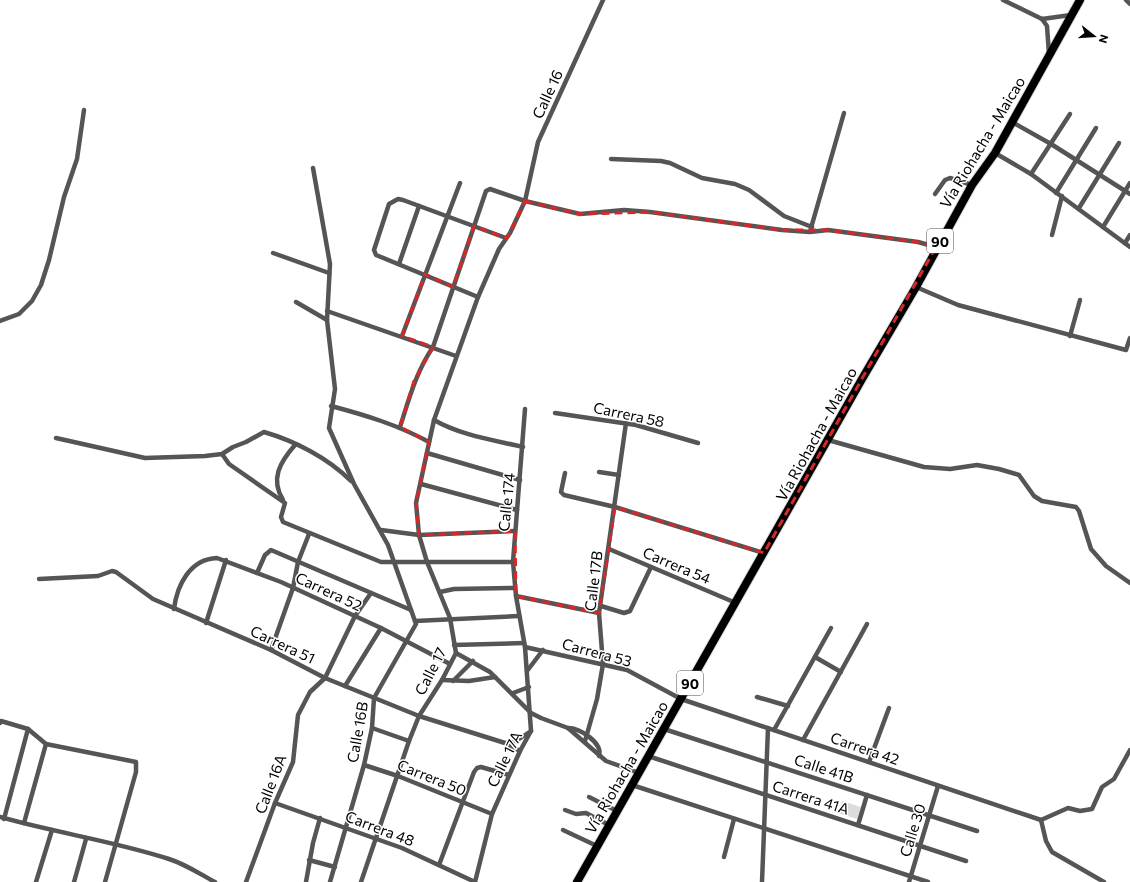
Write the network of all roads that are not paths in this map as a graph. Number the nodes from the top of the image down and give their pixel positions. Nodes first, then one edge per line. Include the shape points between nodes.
1 (603, 0) edge
2 (1003, 0) edge
3 (1080, 0) edge
4 (1126, 0) edge
5 (1130, 4) edge
6 (1071, 15) junction
7 (1042, 19) junction
8 (1050, 55) junction
9 (84, 110) dead end
10 (844, 113) dead end
11 (1070, 114) dead end
12 (1012, 122) junction
13 (1096, 128) dead end
14 (1119, 143) dead end
15 (1052, 144) junction
16 (995, 153) junction
17 (611, 159) dead end
18 (1077, 160) junction
19 (313, 168) dead end
20 (1031, 174) junction
21 (1100, 175) junction
22 (460, 183) dead end
23 (1130, 183) edge
24 (972, 185) junction
25 (1125, 191) junction
26 (1056, 192) junction
27 (935, 194) dead end
28 (1130, 194) edge
29 (1062, 196) junction
30 (525, 201) junction
31 (419, 206) junction
32 (1079, 208) junction
33 (446, 216) junction
34 (474, 226) junction
35 (1103, 227) junction
36 (811, 229) junction
37 (1052, 234) dead end
38 (1130, 235) edge
39 (506, 238) junction
40 (1126, 243) junction
41 (936, 247) junction
42 (1130, 247) edge
43 (273, 253) dead end
44 (399, 264) junction
45 (329, 273) junction
46 (425, 274) junction
47 (453, 286) junction
48 (916, 287) junction
49 (478, 297) junction
50 (1080, 300) dead end
51 (296, 302) dead end
52 (327, 311) junction
53 (327, 320) junction
54 (0, 321) edge
55 (402, 336) junction
56 (1070, 336) junction
57 (1130, 338) edge
58 (433, 347) junction
59 (456, 356) junction
60 (331, 406) junction
61 (525, 409) dead end
62 (555, 413) dead end
63 (434, 420) junction
64 (626, 423) junction
65 (400, 427) junction
66 (56, 438) dead end
67 (828, 440) junction
68 (429, 442) junction
69 (698, 443) dead end
70 (295, 444) junction
71 (523, 447) junction
72 (427, 453) junction
73 (222, 454) junction
74 (599, 472) dead end
75 (565, 473) dead end
76 (618, 475) junction
77 (520, 480) junction
78 (354, 484) junction
79 (421, 484) junction
80 (285, 503) junction
81 (615, 507) junction
82 (517, 510) junction
83 (381, 530) junction
84 (515, 531) junction
85 (309, 534) junction
86 (419, 535) junction
87 (609, 549) junction
88 (764, 553) junction
89 (226, 560) junction
90 (298, 562) junction
91 (427, 562) junction
92 (513, 562) junction
93 (395, 563) junction
94 (651, 567) junction
95 (257, 573) junction
96 (39, 579) dead end
97 (1130, 583) edge
98 (293, 588) junction
99 (515, 588) junction
100 (440, 592) junction
101 (371, 593) junction
102 (516, 596) junction
103 (736, 603) junction
104 (601, 606) junction
105 (174, 609) junction
106 (411, 610) junction
107 (600, 614) junction
108 (355, 616) junction
109 (519, 616) junction
110 (450, 618) junction
111 (415, 622) junction
112 (206, 623) junction
113 (867, 624) dead end
114 (381, 628) junction
115 (831, 628) dead end
116 (406, 641) junction
117 (454, 645) junction
118 (524, 645) junction
119 (271, 650) junction
120 (543, 650) junction
121 (456, 653) junction
122 (815, 657) junction
123 (472, 661) junction
124 (450, 664) junction
125 (603, 664) junction
126 (527, 671) junction
127 (840, 672) junction
128 (496, 677) junction
129 (325, 678) junction
130 (442, 680) junction
131 (453, 681) junction
132 (345, 686) junction
133 (529, 687) junction
134 (513, 693) junction
135 (757, 697) dead end
136 (374, 698) junction
137 (681, 699) junction
138 (788, 706) junction
139 (890, 708) dead end
140 (531, 713) junction
141 (420, 716) junction
142 (0, 723) edge
143 (372, 728) junction
144 (568, 728) junction
145 (768, 728) junction
146 (28, 729) junction
147 (664, 729) junction
148 (774, 730) junction
149 (531, 731) junction
150 (588, 736) junction
151 (803, 740) junction
152 (409, 741) junction
153 (585, 741) junction
154 (505, 743) junction
155 (46, 744) junction
156 (1130, 750) edge
157 (520, 751) junction
158 (599, 756) junction
159 (648, 756) junction
160 (767, 762) junction
161 (869, 762) junction
162 (364, 765) junction
163 (639, 773) junction
164 (509, 775) junction
165 (398, 776) junction
166 (632, 785) junction
167 (938, 786) junction
168 (765, 795) junction
169 (867, 795) junction
170 (589, 797) dead end
171 (275, 803) junction
172 (463, 803) junction
173 (565, 810) dead end
174 (617, 811) junction
175 (492, 814) junction
176 (929, 815) junction
177 (2, 818) edge
178 (320, 818) junction
179 (734, 819) junction
180 (1041, 820) junction
181 (24, 823) junction
182 (609, 825) junction
183 (858, 825) junction
184 (346, 828) junction
185 (764, 829) junction
186 (52, 830) junction
187 (563, 830) dead end
188 (977, 830) dead end
189 (86, 839) junction
190 (374, 839) junction
191 (115, 844) junction
192 (597, 846) junction
193 (920, 846) junction
194 (724, 857) dead end
195 (309, 860) junction
196 (966, 861) dead end
197 (439, 865) junction
198 (335, 867) junction
199 (911, 876) junction
200 (36, 882) edge
201 (74, 882) edge
202 (105, 882) edge
203 (215, 882) edge
204 (246, 882) edge
205 (306, 882) edge
206 (330, 882) edge
207 (361, 882) edge
208 (475, 882) edge
209 (577, 882) edge
210 (762, 882) edge
211 (909, 882) edge
212 (928, 882) edge
213 (1104, 882) edge

1 - 30 street, Calle 16 via 538,142
2 - 7 street
3 - 6 highway, Vía Riohacha - Maicao / 90
4 - 5 street
6 - 7 street
6 - 8 highway, Vía Riohacha - Maicao / 90
7 - 8 street via 1047,26
8 - 12 highway, Vía Riohacha - Maicao / 90
9 - 54 street via 76,159 41,285 32,301 19,314
10 - 36 street
11 - 15 street
12 - 15 street
12 - 16 highway, Vía Riohacha - Maicao / 90
13 - 18 street
14 - 21 street
15 - 18 street
15 - 20 street
16 - 20 street
16 - 24 highway, Vía Riohacha - Maicao / 90
17 - 36 street via 661,161 702,178 735,184 749,190 784,216
18 - 21 street
18 - 26 street
19 - 45 street via 330,264
20 - 26 street
21 - 25 street
21 - 32 street
22 - 33 street
23 - 25 street
24 - 27 street via 950,178 945,180
24 - 41 highway, Vía Riohacha - Maicao / 90
25 - 28 street
25 - 35 street
26 - 29 street
29 - 32 street
29 - 37 street
30 - 34 street via 490,189 486,191
30 - 36 street via 580,214 624,210
30 - 39 street, Calle 16
31 - 33 street
31 - 44 street
31 - 44 street via 398,199 389,204 374,253
32 - 35 street
33 - 34 street
33 - 46 street
34 - 39 street
34 - 47 street
35 - 40 street
36 - 41 street via 918,242
38 - 40 street
39 - 49 street, Calle 16
40 - 42 street
41 - 48 highway, Vía Riohacha - Maicao / 90
43 - 45 street
44 - 46 street
45 - 52 street
46 - 47 street
46 - 55 street
47 - 49 street
47 - 58 street
48 - 56 street via 958,305
48 - 67 highway, Vía Riohacha - Maicao / 90
49 - 59 street, Calle 17
50 - 56 street
51 - 53 street
52 - 53 street
52 - 55 street
53 - 60 street via 335,389
55 - 58 street
56 - 57 street via 1126,350
58 - 59 street
58 - 65 street via 414,381
59 - 63 street, Calle 17
60 - 65 street
60 - 78 street via 329,428
61 - 71 street, Calle 174
62 - 64 street, Carrera 58
63 - 68 street, Calle 17
63 - 71 street via 475,436
64 - 69 street, Carrera 58
64 - 76 street, Calle 17B
65 - 68 street
66 - 73 street via 145,458
67 - 88 highway, Vía Riohacha - Maicao / 90
67 - 97 street via 924,467 950,469 977,465 1019,475 1034,496 1042,501 1076,507 1091,549 1106,566
68 - 72 street, Calle 17
70 - 73 street via 264,432
70 - 78 street via 326,460
70 - 80 street via 283,461 276,483
71 - 77 street, Calle 174
72 - 77 street
72 - 79 street, Calle 17
73 - 80 street via 229,464
74 - 76 street
75 - 81 street via 561,492 564,495
76 - 81 street, Calle 17B
77 - 82 street, Calle 174
78 - 83 street
79 - 82 street
79 - 86 street, Calle 17 via 416,503
80 - 85 street via 281,517 283,522
81 - 87 street, Calle 17B
81 - 88 street
82 - 84 street, Calle 174
83 - 86 street
83 - 93 street
84 - 86 street
84 - 92 street, Calle 174
85 - 90 street
85 - 93 street via 381,562
86 - 91 street, Calle 17
87 - 94 street, Carrera 54
87 - 104 street, Calle 17B
88 - 103 highway, Vía Riohacha - Maicao / 90
89 - 95 street, Carrera 52
89 - 105 street, Carrera 52 via 208,559 193,566 183,580
89 - 112 street
90 - 95 street via 271,550 267,551
90 - 98 street
90 - 101 street
91 - 92 street
91 - 93 street
91 - 100 street, Calle 17
92 - 99 street, Calle 174
93 - 106 street
94 - 103 street, Carrera 54
94 - 104 street via 630,611 624,613
95 - 98 street, Carrera 52
96 - 105 street, Carrera 51 via 98,576 112,571 122,574 147,597
98 - 108 street, Carrera 52
98 - 119 street
99 - 100 street via 454,589
99 - 102 street, Calle 174
100 - 110 street, Calle 17
101 - 106 street
101 - 108 street
102 - 107 street
102 - 109 street, Calle 17A
103 - 137 highway, Vía Riohacha - Maicao / 90
104 - 107 street, Calle 17B
105 - 112 street, Carrera 51
106 - 111 street
107 - 125 street, Calle 17B
108 - 114 street, Carrera 52
108 - 129 street
109 - 110 street
109 - 118 street, Calle 17A
110 - 111 street
110 - 117 street, Calle 17
111 - 116 street, Calle 16B
112 - 119 street, Carrera 51
113 - 127 street
114 - 116 street, Carrera 52
114 - 132 street
115 - 122 street
116 - 124 street, Carrera 52
116 - 136 street, Calle 16B
117 - 118 street, Carrera 53
117 - 121 street, Calle 17
118 - 120 street, Carrera 53
118 - 126 street, Calle 17A
119 - 129 street, Carrera 51
120 - 125 street, Carrera 53
120 - 126 street
121 - 123 street
121 - 124 street, Calle 17
122 - 127 street
122 - 138 street
123 - 128 street
123 - 131 street
124 - 130 street, Calle 17
125 - 137 street, Carrera 53 via 627,670
125 - 150 street, Calle 17B via 598,699
126 - 133 street, Calle 17A
127 - 151 street
128 - 131 street
128 - 134 street
129 - 132 street, Carrera 51
129 - 171 street, Calle 16A via 310,692 298,715 293,762
130 - 131 street
130 - 141 street, Calle 17
132 - 136 street, Carrera 51
133 - 134 street
133 - 140 street, Calle 17A
134 - 140 street
135 - 138 street
136 - 141 street, Carrera 51
136 - 143 street, Calle 16B
137 - 145 street, Carrera 42
137 - 147 highway, Vía Riohacha - Maicao / 90
138 - 148 street
139 - 161 street
140 - 144 street
140 - 149 street, Calle 17A
141 - 152 street, Calle 17
141 - 154 street, Carrera 51
142 - 146 street via 1,721
143 - 152 street
143 - 162 street, Calle 16B
144 - 150 street via 580,729
144 - 153 street
145 - 148 street, Carrera 42
145 - 160 street
146 - 155 street
146 - 177 street
147 - 159 highway, Vía Riohacha - Maicao / 90
147 - 160 street, Calle 41B
148 - 151 street, Carrera 42
149 - 154 street via 516,741
149 - 157 street, Calle 17A
150 - 153 street, Calle 17B
150 - 158 street via 598,747
151 - 161 street, Carrera 42
152 - 165 street, Calle 17
153 - 158 street
154 - 157 street, Carrera 51
155 - 181 street
155 - 191 street via 136,762 136,772
156 - 180 street via 1114,779 1102,787 1092,809 1080,811 1068,808
157 - 164 street, Calle 17A
158 - 163 street
159 - 163 highway, Vía Riohacha - Maicao / 90
159 - 168 street, Carrera 41A
160 - 168 street
160 - 169 street, Calle 41B
161 - 167 street, Carrera 42
162 - 165 street, Carrera 50
162 - 184 street, Calle 16B
163 - 166 highway, Vía Riohacha - Maicao / 90
164 - 172 street via 478,768 474,772
164 - 175 street, Calle 17A
165 - 172 street, Carrera 50
165 - 190 street, Calle 17
166 - 174 highway, Vía Riohacha - Maicao / 90
166 - 179 street
167 - 176 street, Calle 30
167 - 180 street, Carrera 42
168 - 183 street, Carrera 41A
168 - 185 street
169 - 176 street, Calle 41B
169 - 183 street
170 - 174 street
171 - 178 street, Carrera 48
171 - 204 street, Calle 16A
172 - 175 street, Carrera 50
172 - 197 street
173 - 182 street via 573,814 586,813
174 - 182 highway, Vía Riohacha - Maicao / 90
175 - 208 street, Calle 17A
176 - 188 street, Calle 41B
176 - 193 street, Calle 30
177 - 181 street
178 - 184 street, Carrera 48
178 - 195 street
179 - 185 street
179 - 194 street
180 - 213 street via 1046,841 1052,852
181 - 186 street
182 - 192 highway, Vía Riohacha - Maicao / 90
183 - 193 street, Carrera 41A
184 - 190 street, Carrera 48
184 - 198 street, Calle 16B
185 - 199 street
185 - 210 street
186 - 189 street
186 - 200 street
187 - 192 street
189 - 191 street
189 - 201 street
190 - 197 street, Carrera 48 via 402,848
190 - 207 street, Calle 17
191 - 202 street
191 - 203 street via 170,860
192 - 209 highway, Vía Riohacha - Maicao / 90
193 - 196 street, Carrera 41A
193 - 199 street, Calle 30
195 - 198 street
195 - 205 street
197 - 208 street, Carrera 48
198 - 206 street, Calle 16B
199 - 211 street, Calle 30
199 - 212 street

